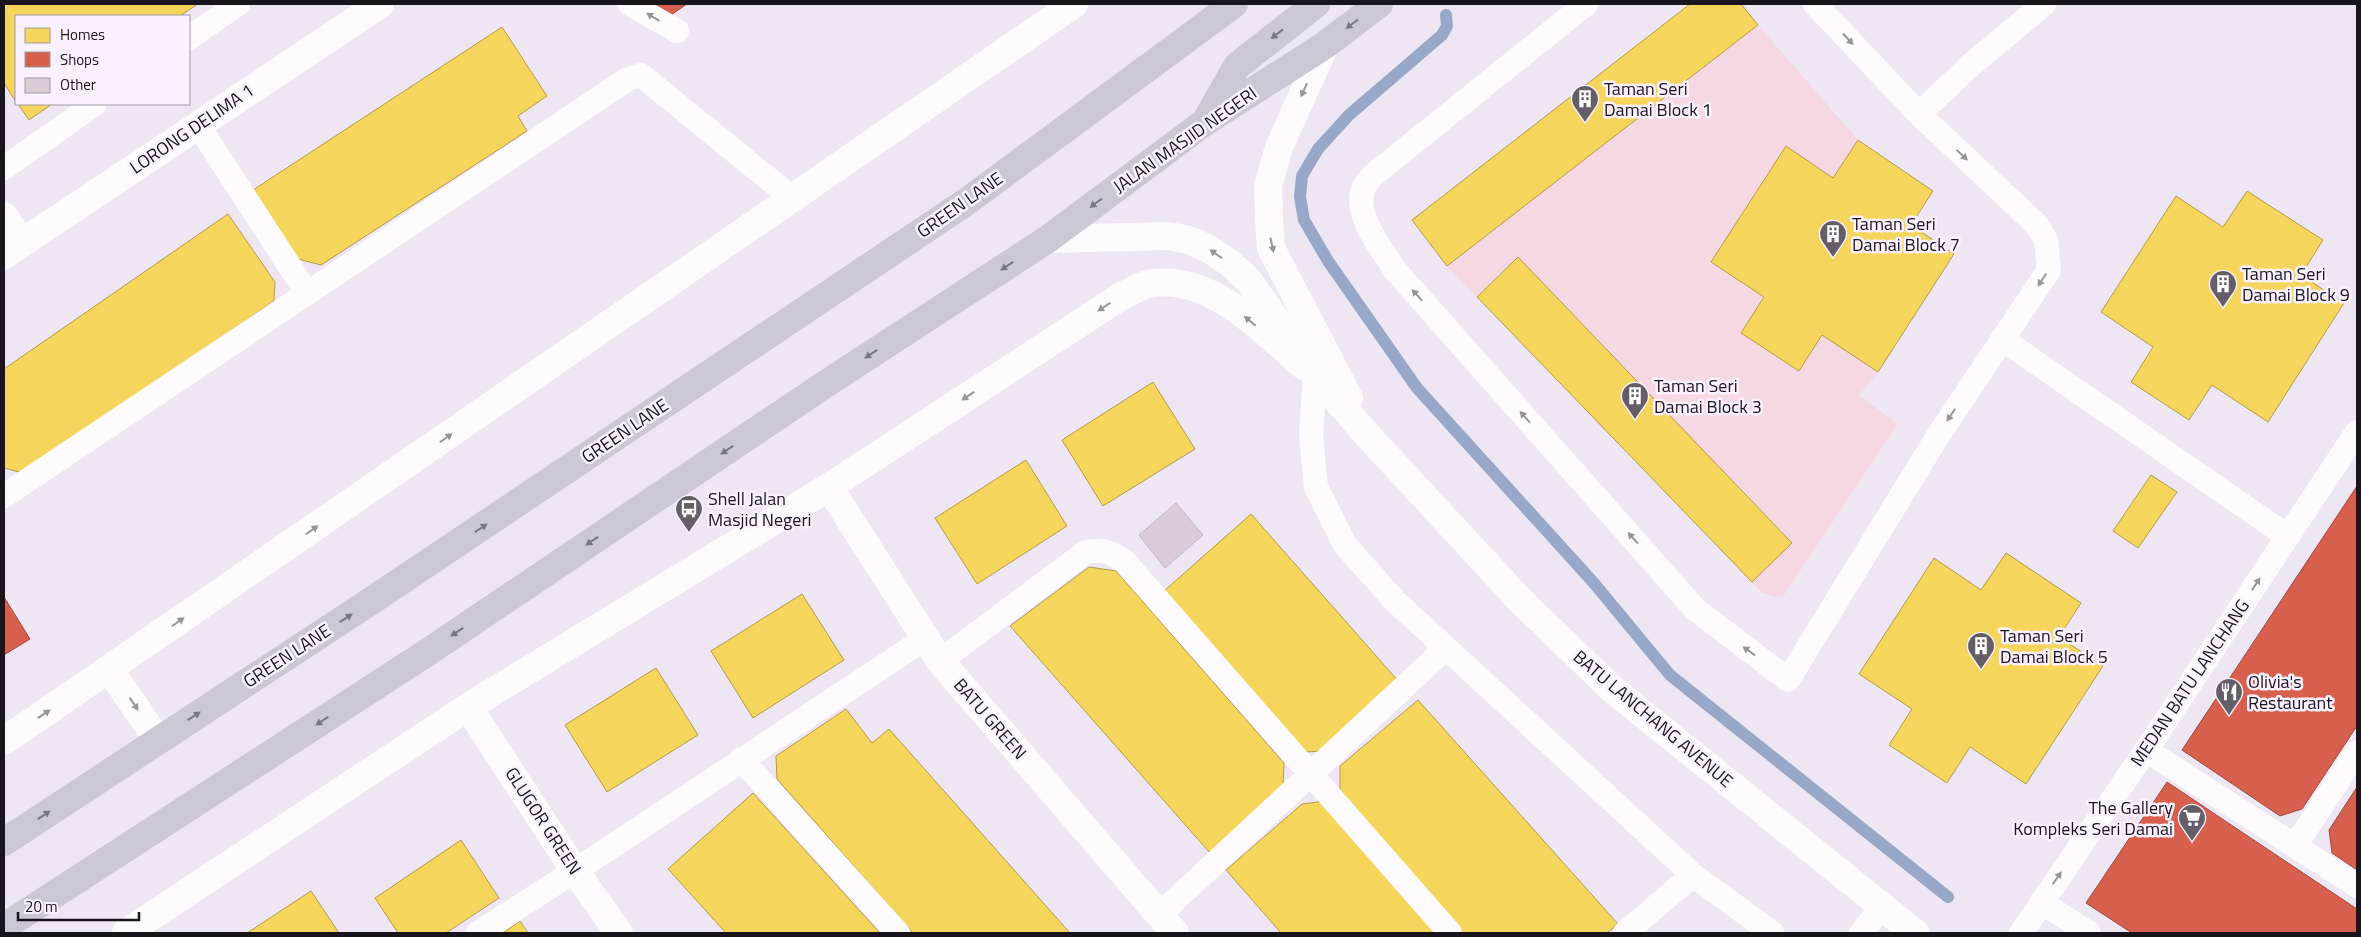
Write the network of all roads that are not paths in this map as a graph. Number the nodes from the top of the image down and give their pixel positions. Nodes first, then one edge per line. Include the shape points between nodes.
1 (238, 4) edge
2 (380, 4) edge
3 (630, 4) edge
4 (1074, 4) edge
5 (1234, 4) edge
6 (1316, 4) edge
7 (1379, 4) edge
8 (1586, 4) edge
9 (1815, 4) edge
10 (2044, 4) edge
11 (676, 31) dead end
12 (190, 37) edge
13 (1324, 45) junction
14 (94, 105) edge
15 (1919, 114) junction
16 (1205, 122) junction
17 (198, 125) junction
18 (4, 168) edge
19 (792, 198) junction
20 (4, 216) edge
21 (1048, 239) junction
22 (13, 249) edge
23 (307, 293) junction
24 (2002, 339) junction
25 (1315, 375) junction
26 (2357, 432) edge
27 (1370, 438) junction
28 (829, 487) junction
29 (4, 496) edge
30 (2287, 536) junction
31 (1446, 648) junction
32 (932, 650) junction
33 (109, 669) junction
34 (468, 707) junction
35 (158, 740) junction
36 (4, 741) edge
37 (2146, 750) junction
38 (2357, 752) edge
39 (741, 759) junction
40 (1311, 775) junction
41 (4, 842) edge
42 (2295, 846) junction
43 (575, 871) junction
44 (1693, 875) junction
45 (2357, 886) edge
46 (2041, 902) junction
47 (1882, 907) junction
48 (1167, 924) edge
49 (4, 927) edge
50 (126, 933) edge
51 (478, 933) edge
52 (619, 933) edge
53 (898, 933) edge
54 (1450, 933) edge
55 (1625, 933) edge
56 (1772, 933) edge
57 (1861, 933) edge
58 (1915, 933) edge
59 (2021, 933) edge
60 (2089, 933) edge

1 - 12 lane
2 - 17 street, LORONG DELIMA 1
11 -> 3 lane
4 - 19 street
35 -> 5 highway, GREEN LANE via 966,202
6 -> 16 highway via 1237,66
7 -> 13 highway
24 -> 8 lane via 1936,439 1788,680 1714,625 1695,609 1395,270 1369,227 1361,206 1364,188 1372,176
9 -> 15 lane
10 - 15 lane via 1972,64
13 - 16 highway, JALAN MASJID NEGERI
13 -> 27 street via 1276,155 1268,186 1271,248
14 - 18 lane
15 -> 24 lane via 2036,224 2046,240 2049,270
16 -> 21 highway, JALAN MASJID NEGERI
17 - 22 street, LORONG DELIMA 1
17 - 23 lane
19 - 23 lane via 641,75 628,79
33 -> 19 street
20 - 22 street
25 -> 21 street via 1249,281 1210,249 1189,240 1153,235
21 -> 49 highway via 824,385 428,652
23 - 29 lane
24 - 30 lane
25 - 27 street
25 -> 28 street via 1242,315 1212,295 1182,283 1147,284 1120,297
25 - 31 lane via 1311,435 1316,487 1345,545 1395,600
26 - 30 lane, MEDAN BATU LANCHANG
27 - 47 street, BATU LANCHANG AVENUE via 1519,600 1612,689
28 - 32 street, BATU GREEN
28 - 34 street
37 -> 30 lane, MEDAN BATU LANCHANG
31 - 40 lane
31 - 44 lane
32 - 39 lane
32 - 40 lane via 1086,552 1112,552 1124,560
32 - 48 street, BATU GREEN
33 -> 35 street
36 -> 33 street
34 - 43 street, GLUGOR GREEN
34 - 50 street
41 -> 35 highway, GREEN LANE
37 - 42 lane
46 -> 37 lane, MEDAN BATU LANCHANG
38 - 42 lane
39 - 43 lane
39 - 53 lane
40 - 48 lane
40 - 54 lane
42 - 45 lane
43 - 51 lane
43 - 52 street, GLUGOR GREEN
44 - 55 lane
44 - 56 lane
46 - 59 lane, MEDAN BATU LANCHANG
46 - 60 lane
47 - 57 lane
47 - 58 street, BATU LANCHANG AVENUE

